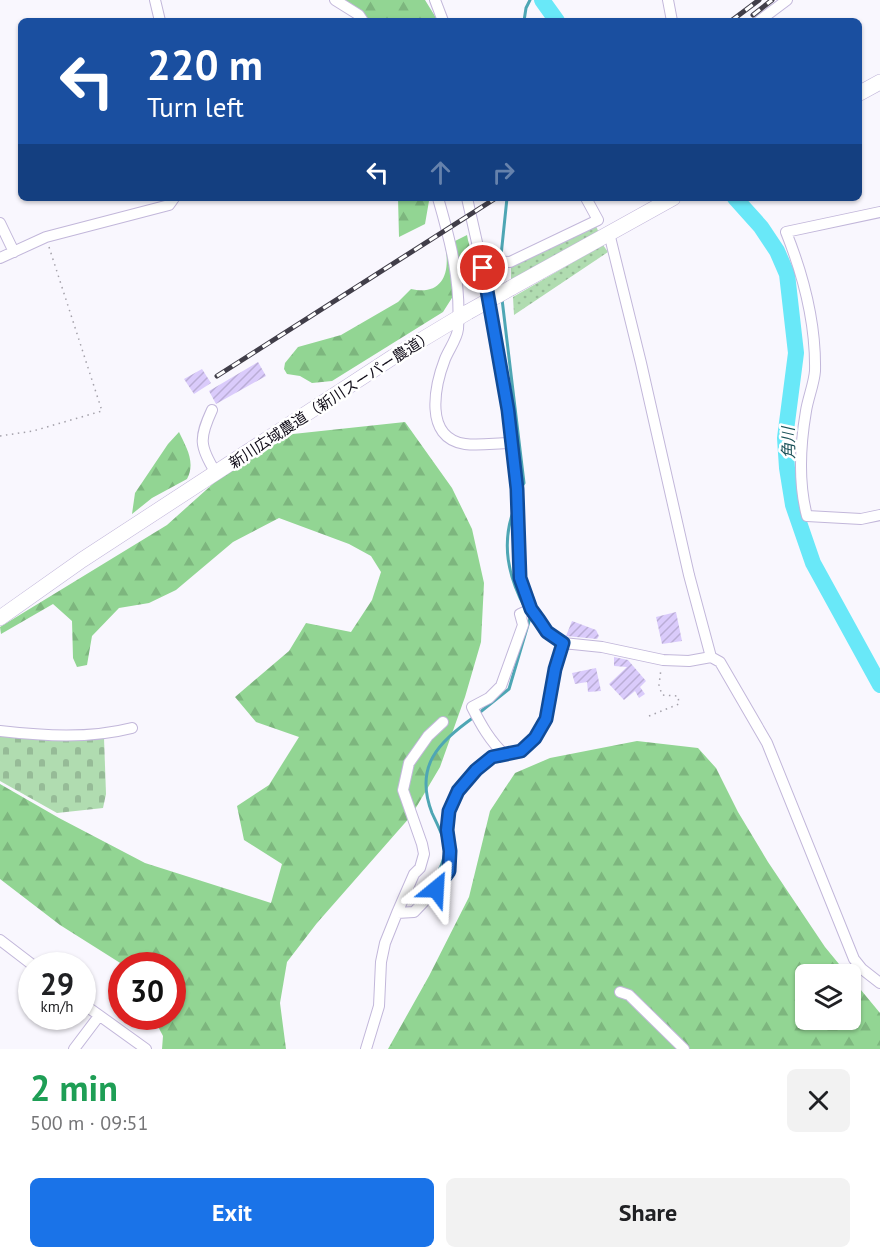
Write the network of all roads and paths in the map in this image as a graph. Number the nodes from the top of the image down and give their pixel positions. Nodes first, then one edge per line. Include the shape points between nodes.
1 (155, 0) edge
2 (335, 0) edge
3 (435, 0) edge
4 (668, 0) edge
5 (787, 0) edge
6 (159, 18) edge
7 (360, 18) edge
8 (442, 18) edge
9 (671, 18) edge
10 (763, 18) edge
11 (880, 82) edge
12 (862, 92) edge
13 (172, 201) edge
14 (439, 201) edge
15 (468, 201) edge
16 (588, 201) edge
17 (668, 201) edge
18 (880, 212) edge
19 (0, 223) edge
20 (609, 233) junction
21 (46, 237) junction
22 (14, 252) junction
23 (0, 258) edge
24 (481, 261) junction
25 (463, 314) junction
26 (212, 410) dead end
27 (0, 436) edge
28 (511, 443) junction
29 (216, 472) junction
30 (880, 515) edge
31 (528, 611) junction
32 (0, 618) edge
33 (563, 643) junction
34 (711, 657) junction
35 (663, 660) junction
36 (649, 716) dead end
37 (443, 722) dead end
38 (132, 728) dead end
39 (0, 731) edge
40 (505, 755) junction
41 (397, 913) junction
42 (0, 940) edge
43 (18, 954) edge
44 (880, 983) edge
45 (620, 992) dead end
46 (96, 1014) edge
47 (99, 1016) junction
48 (74, 1049) edge
49 (146, 1049) edge
50 (366, 1049) edge
51 (684, 1049) edge

1 - 6 street
2 - 7 street
3 - 8 street
4 - 9 street
5 - 10 street
11 - 12 street
13 - 21 street via 169,205
14 - 25 street
15 - 24 street
16 - 24 street via 598,220 510,262
17 - 20 street, 新川広域農道（新川スーパー農道）
18 - 30 street via 786,232 799,264 813,330 815,373 801,449 802,496 807,516 861,519
19 - 22 street
20 - 25 street, 新川広域農道（新川スーパー農道）, bridge
20 - 34 street
21 - 22 street
21 - 27 path via 102,411
22 - 23 street
24 - 28 street
25 - 28 street via 435,390 439,424 451,439 463,444
25 - 29 street, 新川広域農道（新川スーパー農道）
26 - 29 street via 201,441
28 - 31 street via 520,578
29 - 32 street, 新川広域農道（新川スーパー農道）
31 - 33 street
31 - 40 street via 501,686 472,707 495,746
33 - 35 street
33 - 40 street via 546,719 535,738 521,751
34 - 35 street
34 - 44 street via 720,662 767,743 854,959
35 - 36 path via 662,695 678,696 679,704
37 - 41 street via 408,763 403,790 424,854
38 - 39 street via 109,734
40 - 41 street via 492,757 458,791 449,811 449,871 414,912
41 - 50 street via 385,943 379,1006
42 - 43 street
45 - 51 street via 628,995
46 - 47 street
47 - 48 street
47 - 49 street

